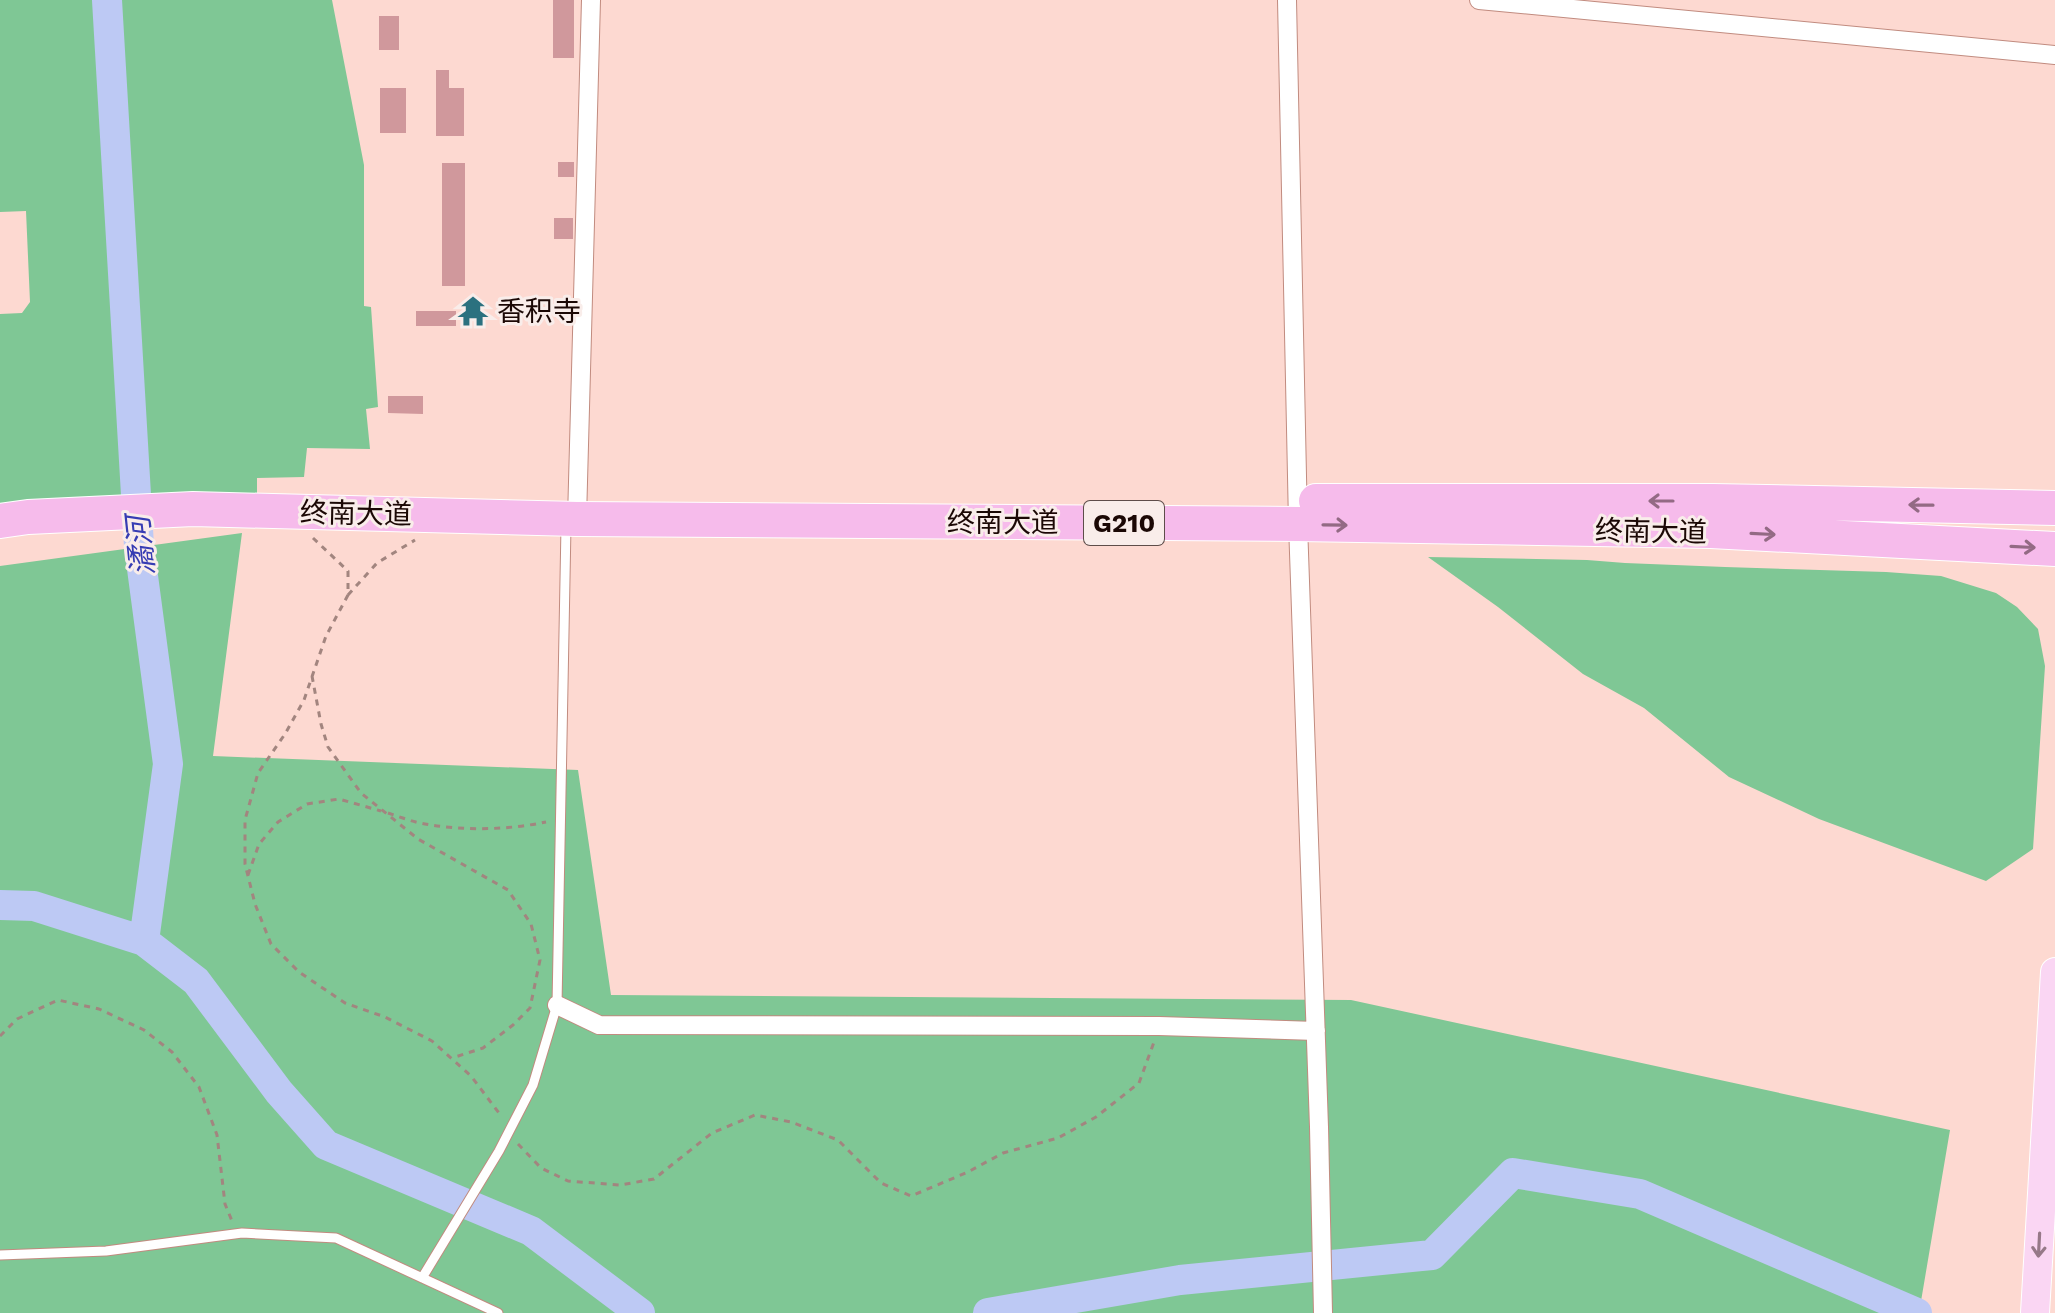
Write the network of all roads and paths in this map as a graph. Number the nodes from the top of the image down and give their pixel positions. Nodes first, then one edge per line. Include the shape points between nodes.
1 (591, 0) edge
2 (1287, 0) edge
3 (1479, 0) edge
4 (2055, 55) edge
5 (2055, 508) edge
6 (13, 510) edge
7 (574, 511) junction
8 (1298, 513) junction
9 (306, 533) dead end
10 (425, 534) dead end
11 (2055, 549) edge
12 (348, 595) junction
13 (312, 676) junction
14 (385, 812) junction
15 (561, 815) junction
16 (248, 875) junction
17 (2055, 972) edge
18 (557, 1005) junction
19 (1159, 1026) junction
20 (1316, 1031) junction
21 (0, 1036) edge
22 (452, 1058) junction
23 (510, 1131) junction
24 (237, 1233) junction
25 (0, 1255) edge
26 (422, 1278) junction
27 (2036, 1301) edge
28 (498, 1313) edge
29 (1323, 1313) edge

1 - 7 street
2 - 8 street
3 - 4 street
5 -> 8 highway, 终南大道 / G210 via 1713,501
6 - 7 highway, 终南大道 / G210 via 196,501
7 - 8 highway, 终南大道 / G210
7 - 15 lane
8 -> 11 highway, 终南大道 / G210
8 - 20 street
9 - 12 path via 348,571
10 - 12 path via 377,563
12 - 13 path
13 - 14 path via 328,747 361,793
13 - 16 path via 304,700 258,773 245,820
14 - 15 path via 467,829 545,823
14 - 16 path via 339,799 307,804 278,822 259,844
14 - 22 path via 418,839 508,890 531,924 540,960 530,1008 483,1048
15 - 18 lane
16 - 22 path via 271,944 299,972 345,1003 432,1041
17 -> 27 main road
18 - 19 street via 599,1025
18 - 23 lane via 533,1085
19 - 20 street
19 - 23 path via 1139,1083 1096,1117 1058,1138 1003,1153 911,1196 881,1183 838,1140 755,1115 712,1133 654,1179 620,1185 568,1181 541,1168
20 - 29 street
21 - 24 path via 17,1019 58,1000 110,1014 144,1030 172,1052 199,1087 217,1135 225,1204
22 - 23 path
23 - 26 lane
24 - 25 lane via 106,1251
24 - 26 lane via 336,1238
26 - 28 lane

